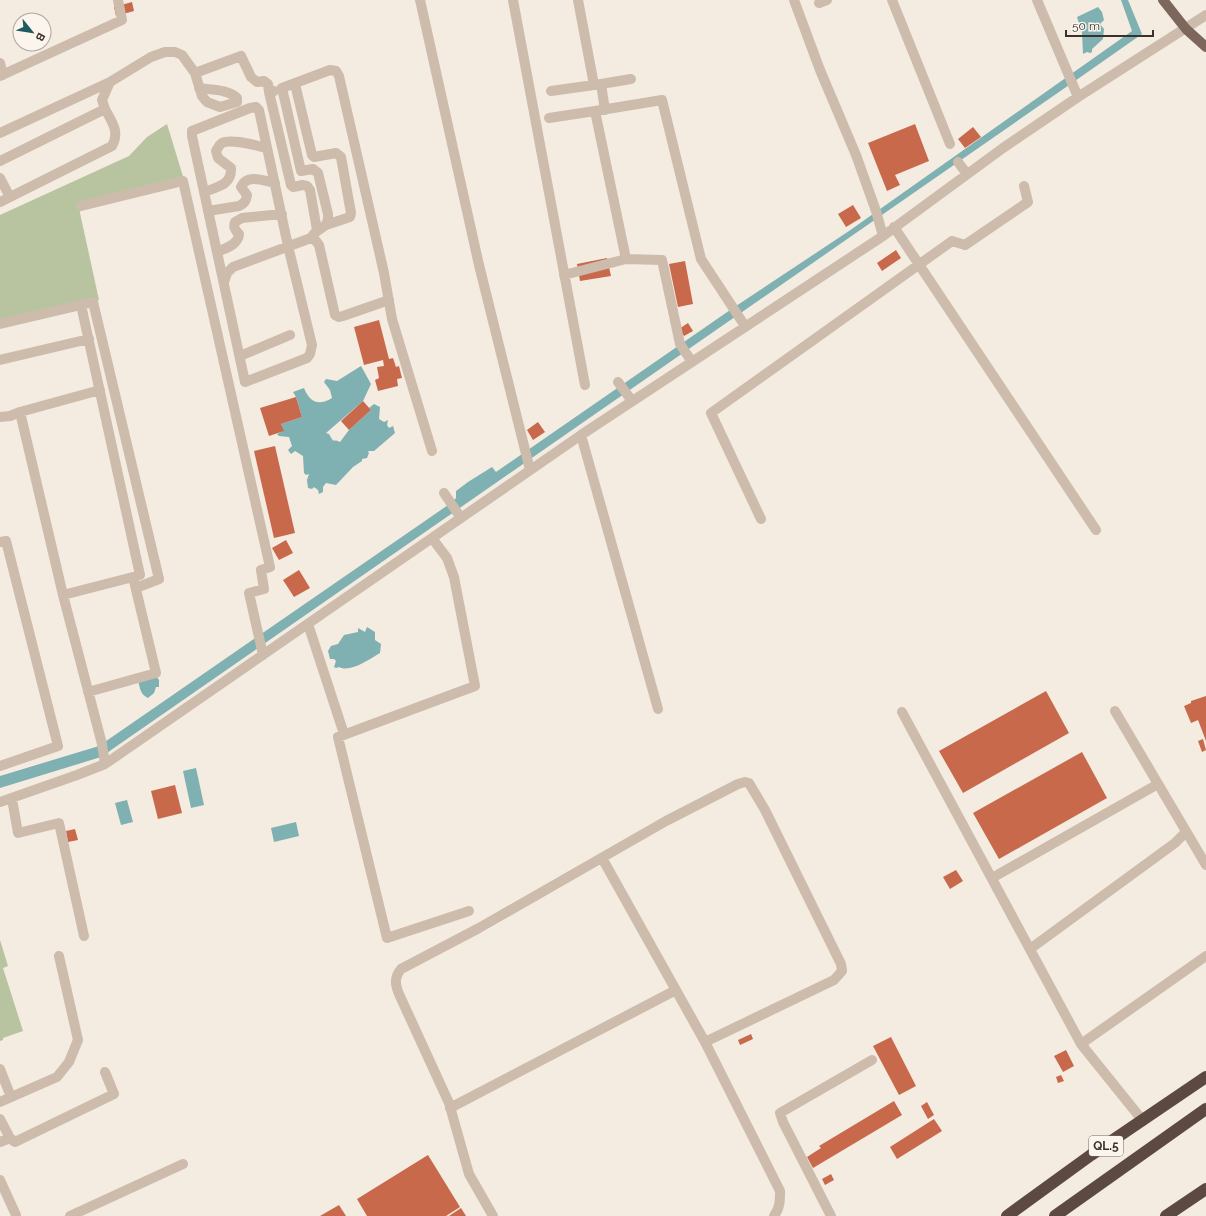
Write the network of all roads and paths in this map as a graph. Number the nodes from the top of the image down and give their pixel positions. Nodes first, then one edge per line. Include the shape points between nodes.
1 (118, 0) edge
2 (420, 0) edge
3 (512, 0) edge
4 (578, 0) edge
5 (794, 0) edge
6 (892, 0) edge
7 (1037, 0) edge
8 (1163, 0) edge
9 (1206, 15) edge
10 (1186, 29) junction
11 (1206, 47) edge
12 (0, 63) edge
13 (195, 73) junction
14 (1, 75) edge
15 (631, 79) dead end
16 (110, 82) junction
17 (295, 84) junction
18 (598, 84) junction
19 (199, 88) dead end
20 (282, 88) junction
21 (551, 91) dead end
22 (269, 92) junction
23 (1078, 97) junction
24 (105, 110) junction
25 (600, 111) junction
26 (549, 118) dead end
27 (0, 133) edge
28 (950, 144) dead end
29 (267, 148) junction
30 (0, 161) edge
31 (958, 162) dead end
32 (967, 174) junction
33 (0, 178) edge
34 (275, 183) junction
35 (1024, 186) dead end
36 (204, 192) junction
37 (10, 197) junction
38 (0, 202) edge
39 (81, 206) dead end
40 (208, 211) junction
41 (282, 214) junction
42 (894, 227) junction
43 (318, 231) junction
44 (883, 236) junction
45 (288, 246) junction
46 (218, 255) junction
47 (626, 259) junction
48 (920, 263) junction
49 (232, 268) junction
50 (564, 275) junction
51 (224, 282) junction
52 (389, 300) junction
53 (81, 305) junction
54 (0, 324) edge
55 (745, 326) junction
56 (290, 336) dead end
57 (89, 339) junction
58 (240, 356) junction
59 (0, 360) edge
60 (692, 362) junction
61 (585, 385) dead end
62 (100, 390) junction
63 (20, 412) junction
64 (0, 417) edge
65 (582, 435) junction
66 (432, 451) dead end
67 (528, 461) junction
68 (444, 493) dead end
69 (456, 511) junction
70 (761, 519) dead end
71 (1096, 530) dead end
72 (432, 538) junction
73 (0, 542) edge
74 (133, 577) junction
75 (136, 588) junction
76 (63, 594) junction
77 (308, 624) junction
78 (263, 650) junction
79 (88, 692) junction
80 (658, 709) dead end
81 (1115, 711) dead end
82 (902, 712) dead end
83 (344, 734) junction
84 (104, 760) junction
85 (0, 766) edge
86 (1158, 784) junction
87 (12, 798) junction
88 (0, 802) edge
89 (1186, 832) junction
90 (602, 858) junction
91 (1206, 865) edge
92 (992, 878) junction
93 (469, 911) dead end
94 (84, 936) dead end
95 (1030, 950) junction
96 (59, 956) dead end
97 (1206, 956) edge
98 (676, 990) junction
99 (705, 1042) junction
100 (1081, 1044) junction
101 (872, 1060) dead end
102 (0, 1069) edge
103 (105, 1072) dead end
104 (1206, 1077) edge
105 (11, 1097) junction
106 (0, 1102) edge
107 (450, 1108) junction
108 (1206, 1109) edge
109 (0, 1119) edge
110 (1142, 1121) junction
111 (10, 1138) junction
112 (0, 1142) edge
113 (183, 1164) dead end
114 (0, 1180) edge
115 (1206, 1189) edge
116 (16, 1215) dead end
117 (70, 1216) edge
118 (493, 1216) edge
119 (774, 1216) edge
120 (831, 1216) edge
121 (1006, 1216) edge
122 (1055, 1216) edge
123 (1166, 1216) edge

1 - 14 street via 122,20
2 - 67 street via 479,265
3 - 50 street
4 - 18 street
5 - 44 street via 856,155
6 - 28 street
7 - 23 street
8 - 10 main road
9 - 10 street
10 - 11 main road
10 - 23 street
12 - 14 street
13 - 16 street via 182,55 165,52 151,56
13 - 19 street
13 - 22 street via 241,56 251,77 257,82 264,81 268,84
15 - 18 street
16 - 24 street via 102,100
16 - 27 street
17 - 20 street
17 - 43 street via 312,155 314,157 336,153 341,157 351,213 350,217
17 - 52 street via 330,70 336,71 339,76
18 - 21 street
18 - 25 street
20 - 22 street
20 - 43 street via 301,171 313,169 318,173 329,221
22 - 43 street via 291,185 307,186 310,190
23 - 32 street
24 - 30 street
24 - 37 street via 115,128 116,138 112,146
25 - 26 street
25 - 47 street
25 - 55 street via 662,100 701,259
29 - 34 street
29 - 36 street via 224,142 216,151 218,158 231,168 229,180
29 - 36 street via 259,110 256,107 192,131
31 - 32 street
32 - 42 street
33 - 37 street
34 - 40 street via 247,179 241,187 247,195 244,204
34 - 41 street
35 - 48 street via 1028,202 965,245 952,240
36 - 40 street
37 - 38 street
39 - 78 street via 183,181 270,567 261,570 264,589 249,593
40 - 46 street
41 - 45 street
41 - 46 street via 242,218 235,222 238,239
42 - 44 street
42 - 48 street
43 - 45 street
43 - 52 street via 316,241 335,315 343,316
44 - 55 street
45 - 49 street
45 - 58 street via 312,345 310,354 307,358 245,382
46 - 49 street via 224,265
46 - 51 street
47 - 50 street
47 - 60 street via 662,260 683,348
48 - 70 street via 711,413
48 - 71 street
49 - 51 street
50 - 61 street
51 - 58 street
52 - 66 street via 404,362
53 - 54 street
53 - 57 street
53 - 75 street via 93,302 159,579
55 - 60 street
56 - 58 street
57 - 59 street
57 - 62 street
60 - 65 street via 624,391
62 - 63 street
62 - 74 street via 140,575
63 - 64 street
63 - 76 street
65 - 67 street
65 - 80 street
67 - 69 street
68 - 69 street
69 - 72 street
72 - 77 street
72 - 83 street via 447,558 454,578 475,686
73 - 85 street via 6,541 58,746
74 - 75 street
74 - 76 street
75 - 79 street via 156,672
76 - 79 street
77 - 78 street
77 - 83 street
78 - 84 street
79 - 84 street
81 - 86 street
82 - 92 street
83 - 93 street via 338,737 387,938
84 - 87 street
86 - 89 street
86 - 92 street
87 - 88 street
87 - 94 street via 18,834 59,823
89 - 91 street
89 - 95 street via 1175,843
90 - 98 street
90 - 99 street via 738,784 749,783 765,810 841,964 842,971 834,980
90 - 107 street via 401,969 397,975 395,983 399,994
92 - 95 street
95 - 100 street
96 - 105 street via 78,1040 76,1048 57,1077
97 - 100 street
98 - 99 street
98 - 107 street
99 - 119 street via 780,1191 780,1203
100 - 110 street
101 - 120 street via 780,1113
102 - 105 street
103 - 111 street via 114,1094 15,1142
104 - 110 highway, QL.5
105 - 106 street
107 - 118 street via 469,1174
108 - 122 highway, QL.5
109 - 111 street
110 - 121 highway, QL.5
111 - 112 street
113 - 117 street
114 - 116 street
115 - 123 highway

